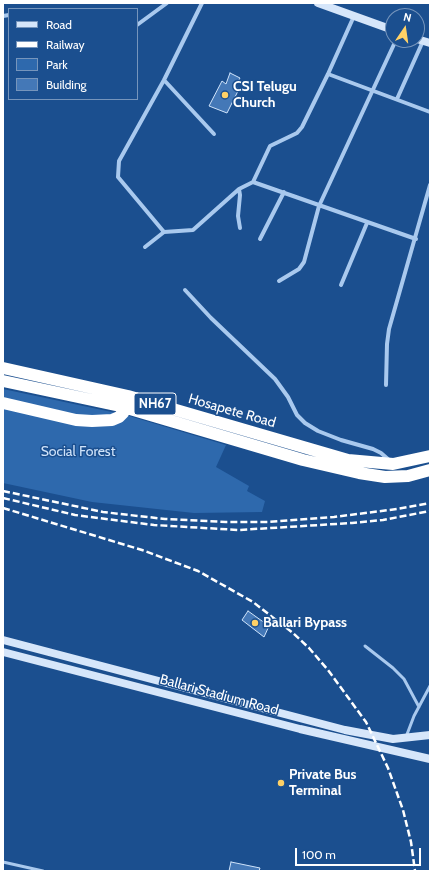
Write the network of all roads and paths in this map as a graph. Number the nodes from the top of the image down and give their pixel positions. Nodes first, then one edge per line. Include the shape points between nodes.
1 (167, 3) edge
2 (202, 3) edge
3 (318, 3) edge
4 (354, 16) junction
5 (138, 24) edge
6 (385, 27) edge
7 (392, 48) edge
8 (420, 48) edge
9 (328, 74) junction
10 (164, 80) junction
11 (372, 90) junction
12 (396, 99) junction
13 (430, 112) edge
14 (214, 134) dead end
15 (253, 182) junction
16 (430, 185) edge
17 (239, 189) junction
18 (284, 192) junction
19 (319, 206) junction
20 (367, 223) junction
21 (240, 228) dead end
22 (164, 232) junction
23 (260, 239) dead end
24 (416, 239) junction
25 (146, 247) dead end
26 (279, 281) dead end
27 (341, 285) dead end
28 (185, 290) dead end
29 (3, 368) edge
30 (3, 380) edge
31 (386, 385) dead end
32 (127, 402) junction
33 (3, 403) edge
34 (430, 456) edge
35 (393, 464) junction
36 (430, 470) edge
37 (3, 640) edge
38 (365, 646) dead end
39 (3, 652) edge
40 (430, 686) edge
41 (419, 707) junction
42 (304, 719) junction
43 (300, 729) junction
44 (430, 735) edge
45 (406, 738) junction
46 (430, 760) edge
47 (3, 862) edge
48 (42, 871) edge

1 - 5 street
2 - 10 street
3 - 4 street
4 - 6 street
4 - 9 street
7 - 11 street
8 - 12 street
9 - 11 street
9 - 15 street via 302,127 297,133 270,146
10 - 14 street
10 - 22 street via 119,161 118,177
11 - 12 street
11 - 19 street
12 - 13 street
15 - 17 street
15 - 18 street
16 - 24 street
17 - 21 street
17 - 22 street via 193,230
18 - 19 street
18 - 23 street
19 - 20 street
19 - 26 street via 304,262 299,269
20 - 24 street
20 - 27 street
22 - 25 street
24 - 31 street via 389,330
28 - 35 street via 275,379 297,415 305,423 341,440 373,449
29 - 32 highway, Hosapete Road / NH67
30 - 32 highway, Hosapete Road
32 - 33 highway via 119,417 104,421 76,420
32 - 35 highway, Hosapete Road / NH67 via 348,460
32 - 36 highway, Hosapete Road via 303,460 359,473 385,477 408,476
34 - 35 highway, Hosapete Road / NH67
37 - 42 street, Ballari Stadium Road
38 - 41 lane via 404,679
39 - 43 street, Ballari Stadium Road
40 - 41 lane
41 - 45 lane
42 - 43 street
42 - 45 street, Ballari Stadium Road via 393,739
43 - 46 street, Ballari Stadium Road
44 - 45 street, Ballari Stadium Road
47 - 48 lane

